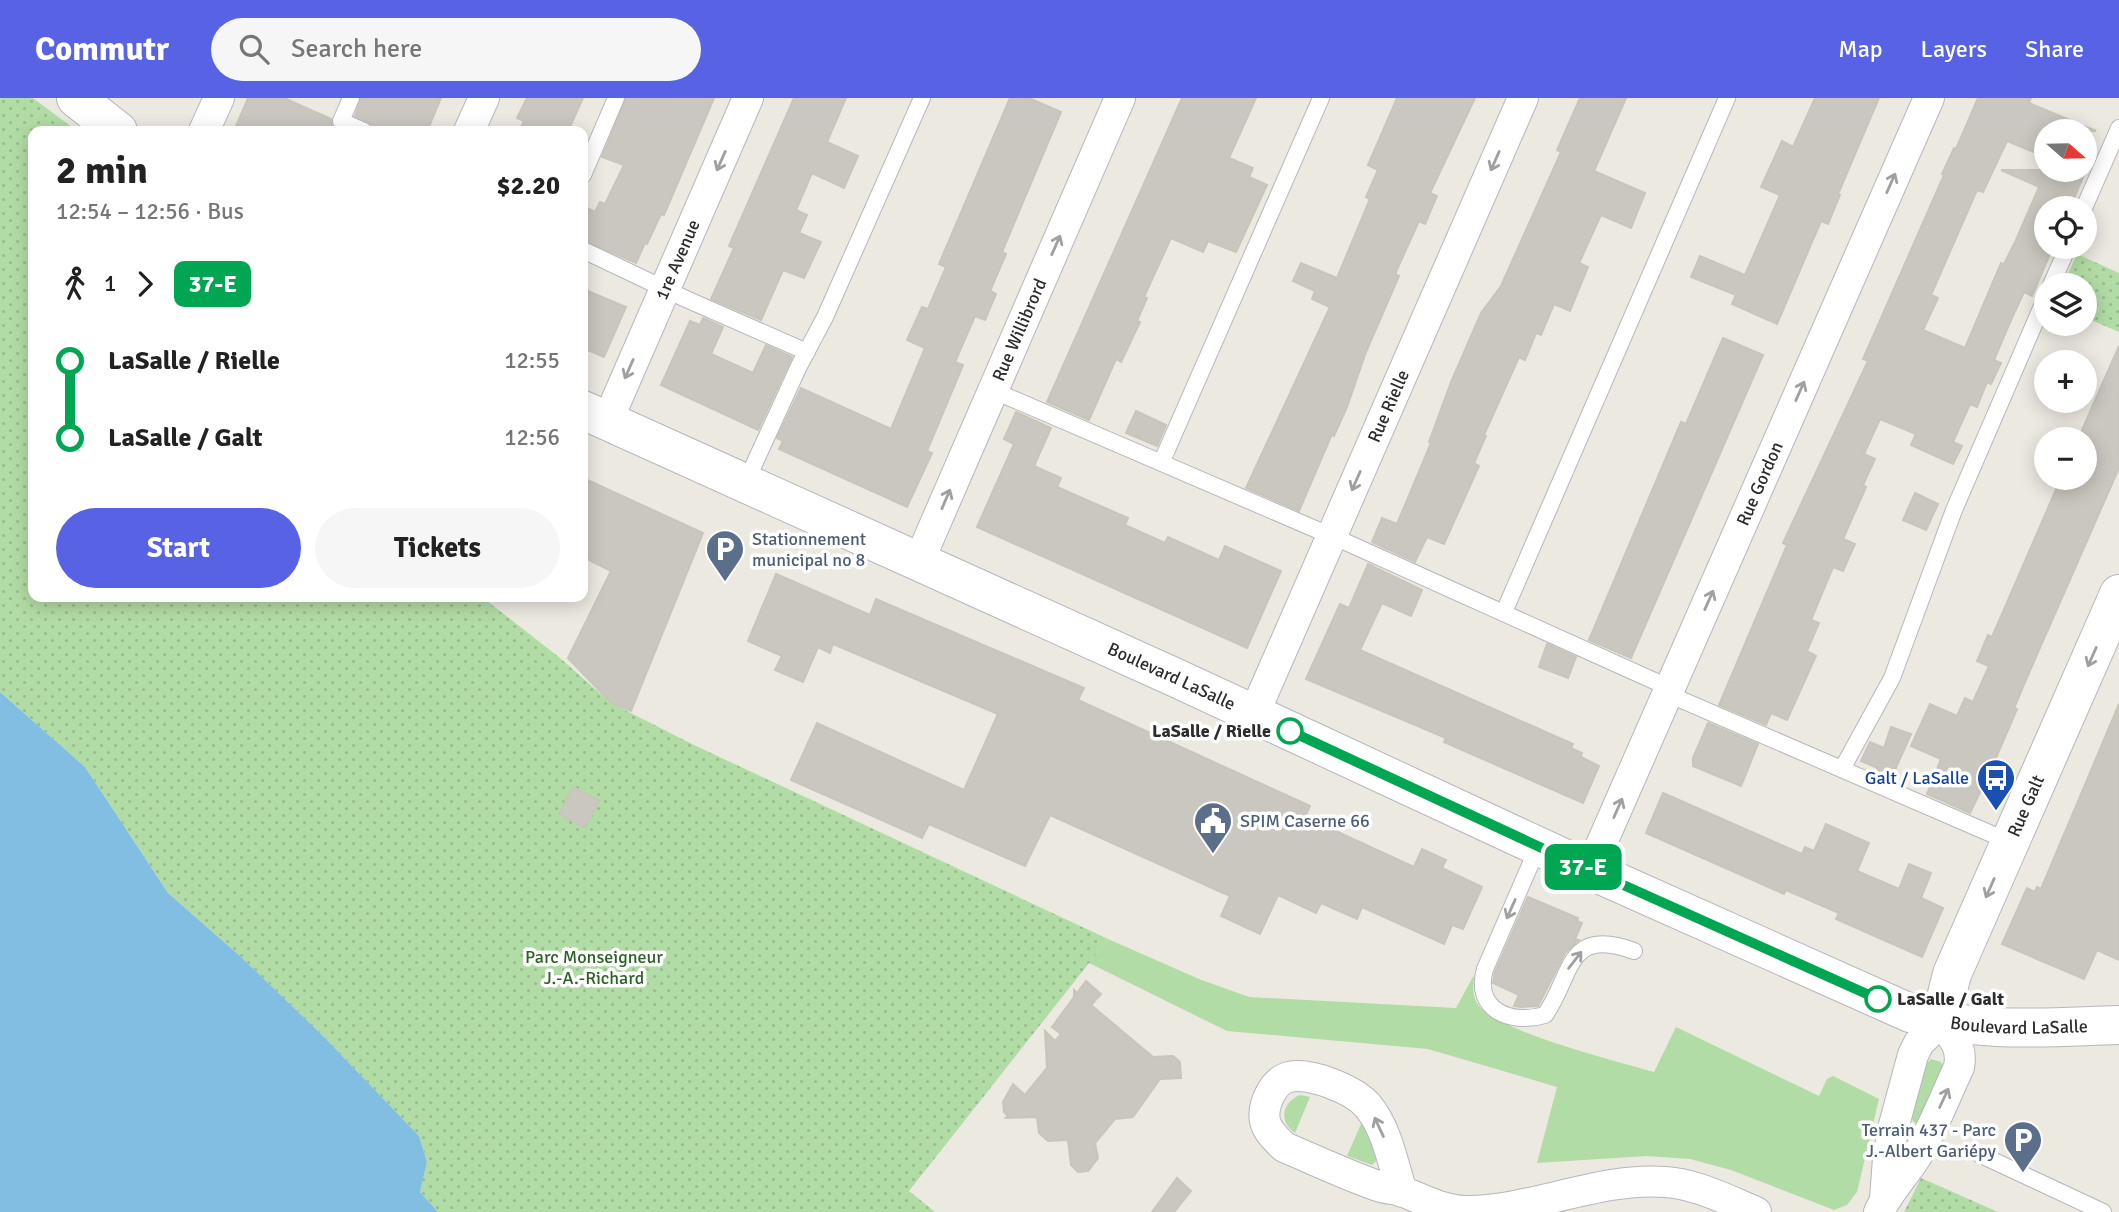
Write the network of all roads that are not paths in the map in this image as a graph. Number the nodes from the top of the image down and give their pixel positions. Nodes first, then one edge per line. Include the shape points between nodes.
1 (76, 98) edge
2 (219, 98) edge
3 (351, 98) edge
4 (484, 98) edge
5 (616, 98) edge
6 (748, 98) edge
7 (922, 98) edge
8 (1120, 98) edge
9 (1321, 98) edge
10 (1523, 98) edge
11 (1727, 98) edge
12 (1929, 98) edge
13 (112, 126) edge
14 (206, 126) edge
15 (352, 126) edge
16 (472, 126) edge
17 (2119, 128) edge
18 (588, 163) edge
19 (2089, 196) edge
20 (588, 252) edge
21 (664, 289) junction
22 (2034, 325) edge
23 (807, 352) junction
24 (992, 390) junction
25 (595, 416) edge
26 (1162, 461) junction
27 (745, 484) junction
28 (1332, 536) junction
29 (919, 561) junction
30 (2119, 594) edge
31 (1504, 612) junction
32 (1669, 691) junction
33 (1254, 714) junction
34 (1842, 769) junction
35 (2010, 842) junction
36 (1538, 846) junction
37 (1590, 870) junction
38 (1634, 951) dead end
39 (1940, 1022) junction
40 (2119, 1026) edge
41 (1979, 1154) dead end
42 (1402, 1192) junction
43 (1882, 1206) edge
44 (1756, 1212) edge
45 (2103, 1212) edge

1 - 13 main road
2 - 14 street
3 - 15 lane via 341,121
4 - 16 street
5 - 18 lane
6 -> 21 street, 1re Avenue
7 - 23 lane
24 -> 8 street, Rue Willibrord
9 - 26 lane
10 -> 28 street, Rue Rielle
11 - 31 lane
32 -> 12 street, Rue Gordon
17 - 19 lane
20 - 21 lane
21 - 23 lane
21 -> 25 street, 1re Avenue
22 - 34 lane via 1954,510 1892,678
23 - 27 lane
24 - 26 lane
29 -> 24 street, Rue Willibrord
25 - 27 main road, Boulevard LaSalle
26 - 28 lane
27 - 29 main road, Boulevard LaSalle
28 - 31 lane
28 - 33 street, Rue Rielle
29 - 33 main road, Boulevard LaSalle
30 -> 35 main road, Rue Galt
31 - 32 lane
32 - 34 lane
37 -> 32 street, Rue Gordon
33 - 36 main road, Boulevard LaSalle
34 - 35 lane
35 -> 39 main road, Rue Galt via 1952,974
36 - 37 main road, Boulevard LaSalle
36 -> 38 lane via 1482,979 1487,1002 1516,1020 1545,1015 1573,958 1584,949 1612,944
37 - 39 main road, Boulevard LaSalle via 1910,1013
39 - 40 main road, Boulevard LaSalle via 1996,1028
39 - 43 street, Rue Galt via 1913,1055 1894,1125
43 -> 39 street, Rue Galt via 1916,1157 1959,1067 1957,1042
41 - 45 lane
42 -> 42 street via 1382,1132 1359,1097 1304,1076 1277,1083 1267,1100 1265,1121 1284,1147
42 - 44 street via 1446,1209 1467,1211 1642,1181 1666,1182 1692,1186

